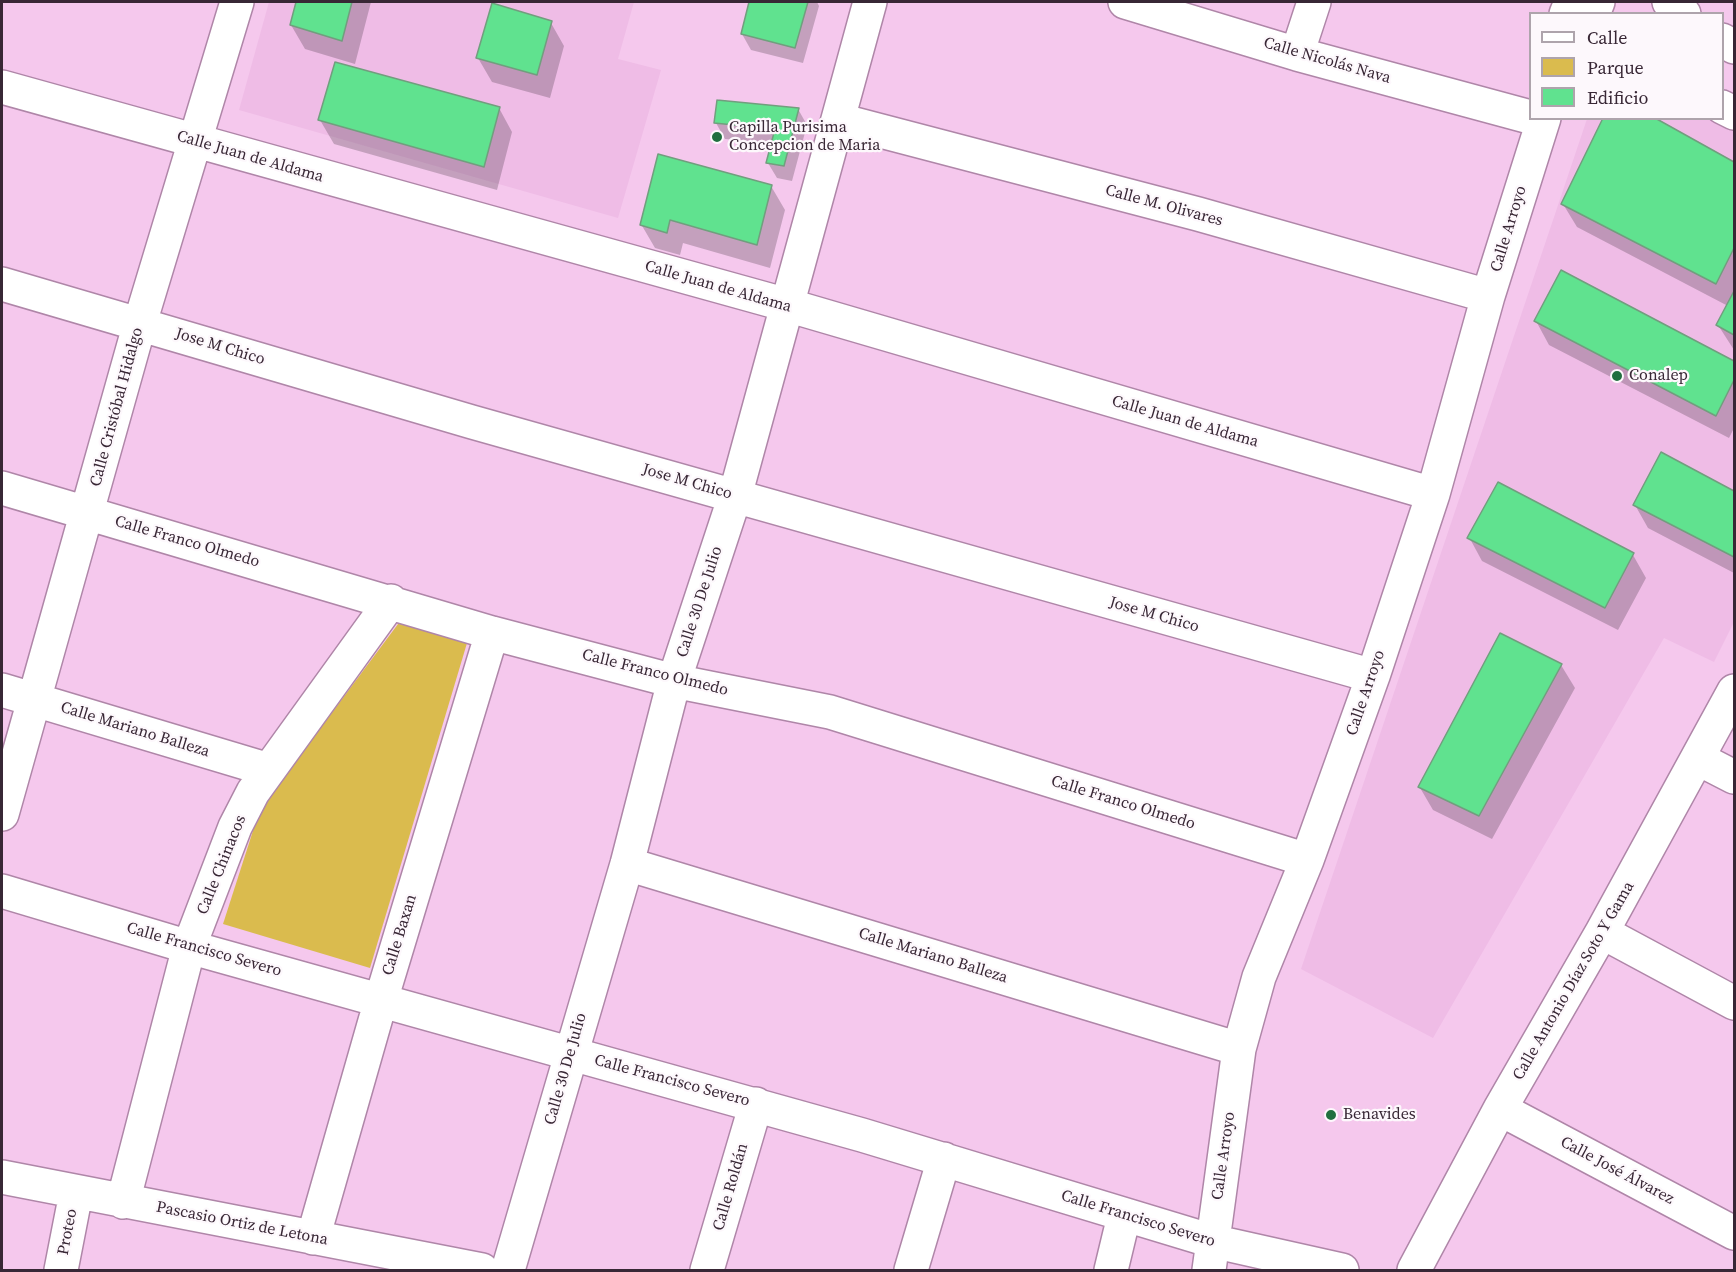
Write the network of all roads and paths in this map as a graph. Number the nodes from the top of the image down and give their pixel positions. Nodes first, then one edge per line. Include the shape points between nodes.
1 (237, 2) edge
2 (870, 2) edge
3 (1125, 2) edge
4 (1314, 2) edge
5 (1669, 2) edge
6 (1682, 12) edge
7 (1297, 54) junction
8 (2, 87) edge
9 (1529, 117) edge
10 (839, 120) junction
11 (1538, 120) edge
12 (195, 142) junction
13 (2, 284) edge
14 (1488, 296) junction
15 (787, 306) junction
16 (140, 324) junction
17 (2, 488) edge
18 (1432, 494) junction
19 (735, 496) junction
20 (88, 514) junction
21 (391, 602) junction
22 (492, 633) junction
23 (1373, 676) junction
24 (674, 681) junction
25 (2, 690) edge
26 (1734, 691) edge
27 (34, 699) junction
28 (1699, 759) junction
29 (269, 770) junction
30 (1734, 777) edge
31 (2, 814) edge
32 (1307, 860) junction
33 (627, 864) junction
34 (2, 891) edge
35 (1602, 933) junction
36 (189, 947) junction
37 (381, 1000) junction
38 (1734, 1003) edge
39 (1239, 1049) junction
40 (570, 1053) junction
41 (756, 1104) junction
42 (1500, 1109) junction
43 (944, 1159) junction
44 (2, 1177) edge
45 (76, 1193) junction
46 (123, 1202) junction
47 (1124, 1216) junction
48 (1734, 1233) edge
49 (313, 1238) junction
50 (1210, 1256) edge
51 (61, 1270) edge
52 (482, 1270) edge
53 (508, 1270) edge
54 (707, 1270) edge
55 (911, 1270) edge
56 (1111, 1270) edge
57 (1342, 1270) edge
58 (1414, 1270) edge

1 - 12 street, Calle Cristóbal Hidalgo
2 - 10 street, Calle 30 De Julio
3 - 7 street, Calle Nicolás Nava
4 - 7 street
5 - 6 street
7 - 9 street, Calle Nicolás Nava
8 - 12 street, Calle Juan de Aldama
10 - 14 street, Calle M. Olivares via 1198,214
10 - 15 street, Calle 30 De Julio
11 - 14 street, Calle Arroyo
12 - 15 street, Calle Juan de Aldama
12 - 16 street, Calle Cristóbal Hidalgo
13 - 16 street, Jose M Chico
14 - 18 street, Calle Arroyo
15 - 18 street, Calle Juan de Aldama
15 - 19 street, Calle 30 De Julio
16 - 19 street, Jose M Chico
16 - 20 street, Calle Cristóbal Hidalgo
17 - 20 street, Calle Franco Olmedo
18 - 23 street, Calle Arroyo
19 - 23 street, Jose M Chico
19 - 24 street, Calle 30 De Julio
20 - 21 street, Calle Franco Olmedo
20 - 27 street, Calle Cristóbal Hidalgo
21 - 22 street, Calle Franco Olmedo
21 - 29 street, Calle Chinacos
22 - 24 street, Calle Franco Olmedo
22 - 37 street, Calle Baxan
23 - 32 street, Calle Arroyo
24 - 32 street, Calle Franco Olmedo via 830,712
24 - 33 street, Calle 30 De Julio
25 - 27 street, Calle Mariano Balleza
26 - 28 street, Calle Antonio Díaz Soto Y Gama
27 - 29 street, Calle Mariano Balleza
27 - 31 street, Calle Cristóbal Hidalgo
28 - 30 street
28 - 35 street, Calle Antonio Díaz Soto Y Gama
29 - 36 street, Calle Chinacos via 235,827
32 - 39 street, Calle Arroyo via 1259,977
33 - 39 street, Calle Mariano Balleza
33 - 40 street, Calle 30 De Julio
34 - 36 street, Calle Francisco Severo
35 - 38 street
35 - 42 street, Calle Antonio Díaz Soto Y Gama
36 - 37 street, Calle Francisco Severo
36 - 46 street, Calle Chinacos
37 - 40 street, Calle Francisco Severo
37 - 49 street, Calle Baxan
39 - 50 street, Calle Arroyo
40 - 41 street, Calle Francisco Severo
40 - 53 street, Calle 30 De Julio
41 - 43 street, Calle Francisco Severo
41 - 54 street, Calle Roldán
42 - 48 street, Calle José Álvarez
42 - 58 street, Calle Antonio Díaz Soto Y Gama
43 - 47 street, Calle Francisco Severo
43 - 55 street
44 - 45 street, Pascasio Ortiz de Letona
45 - 46 street, Pascasio Ortiz de Letona
45 - 51 street, Proteo
46 - 49 street, Pascasio Ortiz de Letona
47 - 50 street, Calle Francisco Severo
47 - 56 street
49 - 52 street, Pascasio Ortiz de Letona
50 - 57 street, Calle Francisco Severo

